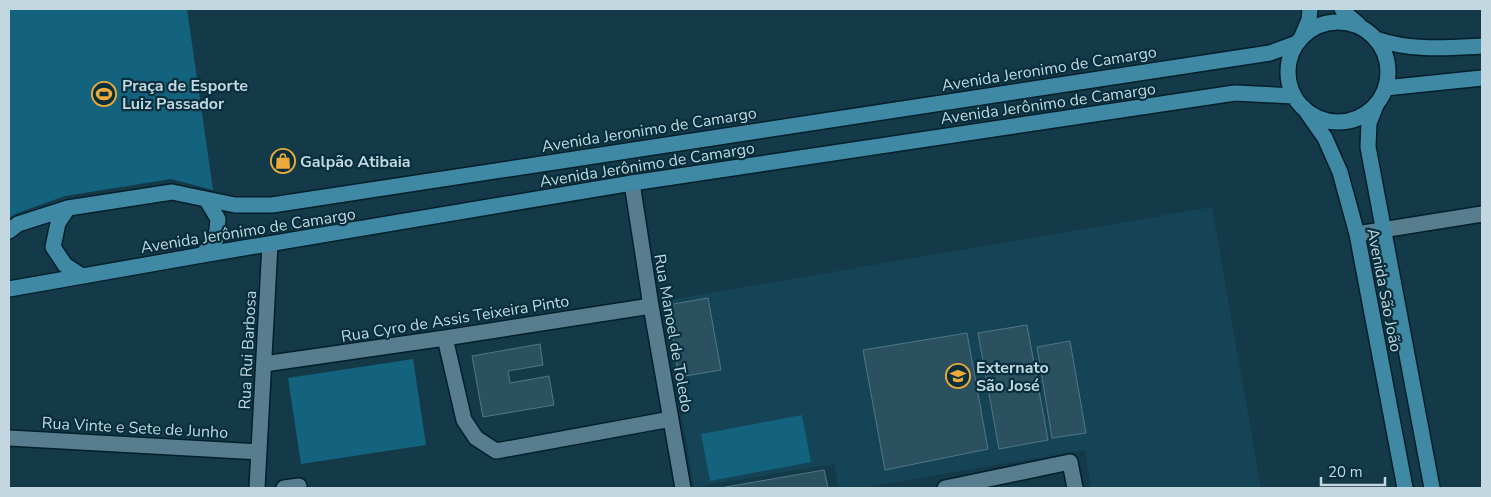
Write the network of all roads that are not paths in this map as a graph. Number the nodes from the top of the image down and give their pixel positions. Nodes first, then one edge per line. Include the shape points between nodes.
1 (1310, 9) edge
2 (1342, 9) edge
3 (1362, 28) junction
4 (1376, 39) junction
5 (1299, 40) junction
6 (1482, 46) edge
7 (1482, 78) edge
8 (1385, 88) junction
9 (1294, 96) junction
10 (1377, 103) junction
11 (1304, 108) junction
12 (632, 182) junction
13 (206, 199) junction
14 (68, 208) junction
15 (1482, 214) edge
16 (1383, 230) junction
17 (9, 231) edge
18 (1357, 234) junction
19 (270, 244) junction
20 (202, 255) junction
21 (82, 276) junction
22 (9, 289) edge
23 (651, 306) junction
24 (1399, 316) junction
25 (1374, 321) junction
26 (444, 338) junction
27 (264, 364) junction
28 (671, 419) junction
29 (9, 438) edge
30 (259, 452) junction
31 (257, 488) edge
32 (683, 488) edge
33 (945, 488) edge
34 (1075, 488) edge
35 (1405, 488) edge
36 (1432, 488) edge

1 - 5 main road via 1309,20
2 - 3 main road
3 - 4 main road
3 - 5 main road via 1330,22 1314,28
4 - 6 main road via 1418,49
4 - 8 main road via 1385,54 1388,71
5 - 9 main road via 1288,69
5 - 13 main road, Avenida Jeronimo de Camargo via 1270,53 272,204 235,205
7 - 8 main road
8 - 10 main road
9 - 11 main road
9 - 12 main road, Avenida Jerônimo de Camargo via 1235,93
10 - 11 main road via 1364,114 1349,120 1317,117
10 - 16 main road, Avenida São João via 1369,123 1368,147
11 - 18 main road, Avenida São João via 1326,138 1340,172
12 - 19 main road, Avenida Jerônimo de Camargo
12 - 23 street, Rua Manoel de Toledo
13 - 14 main road, Avenida Jeronimo de Camargo via 172,192
13 - 20 main road via 218,220 216,239
14 - 17 main road, Avenida Jeronimo de Camargo via 18,224
14 - 21 main road via 58,223 53,247 65,265
15 - 16 street
16 - 18 street
16 - 24 main road, Avenida São João
18 - 25 main road, Avenida São João
19 - 20 main road, Avenida Jerônimo de Camargo
19 - 27 street, Rua Rui Barbosa
20 - 21 main road, Avenida Jerônimo de Camargo
21 - 22 main road, Avenida Jerônimo de Camargo
23 - 26 street, Rua Cyro de Assis Teixeira Pinto
23 - 28 street, Rua Manoel de Toledo
24 - 25 main road
24 - 36 main road, Avenida São João
25 - 35 main road, Avenida São João
26 - 27 street, Rua Cyro de Assis Teixeira Pinto
26 - 28 street via 464,420 476,438 496,451
27 - 30 street, Rua Rui Barbosa
28 - 32 street, Rua Manoel de Toledo
29 - 30 street, Rua Vinte e Sete de Junho
30 - 31 street, Rua Rui Barbosa
33 - 34 street via 1070,462

